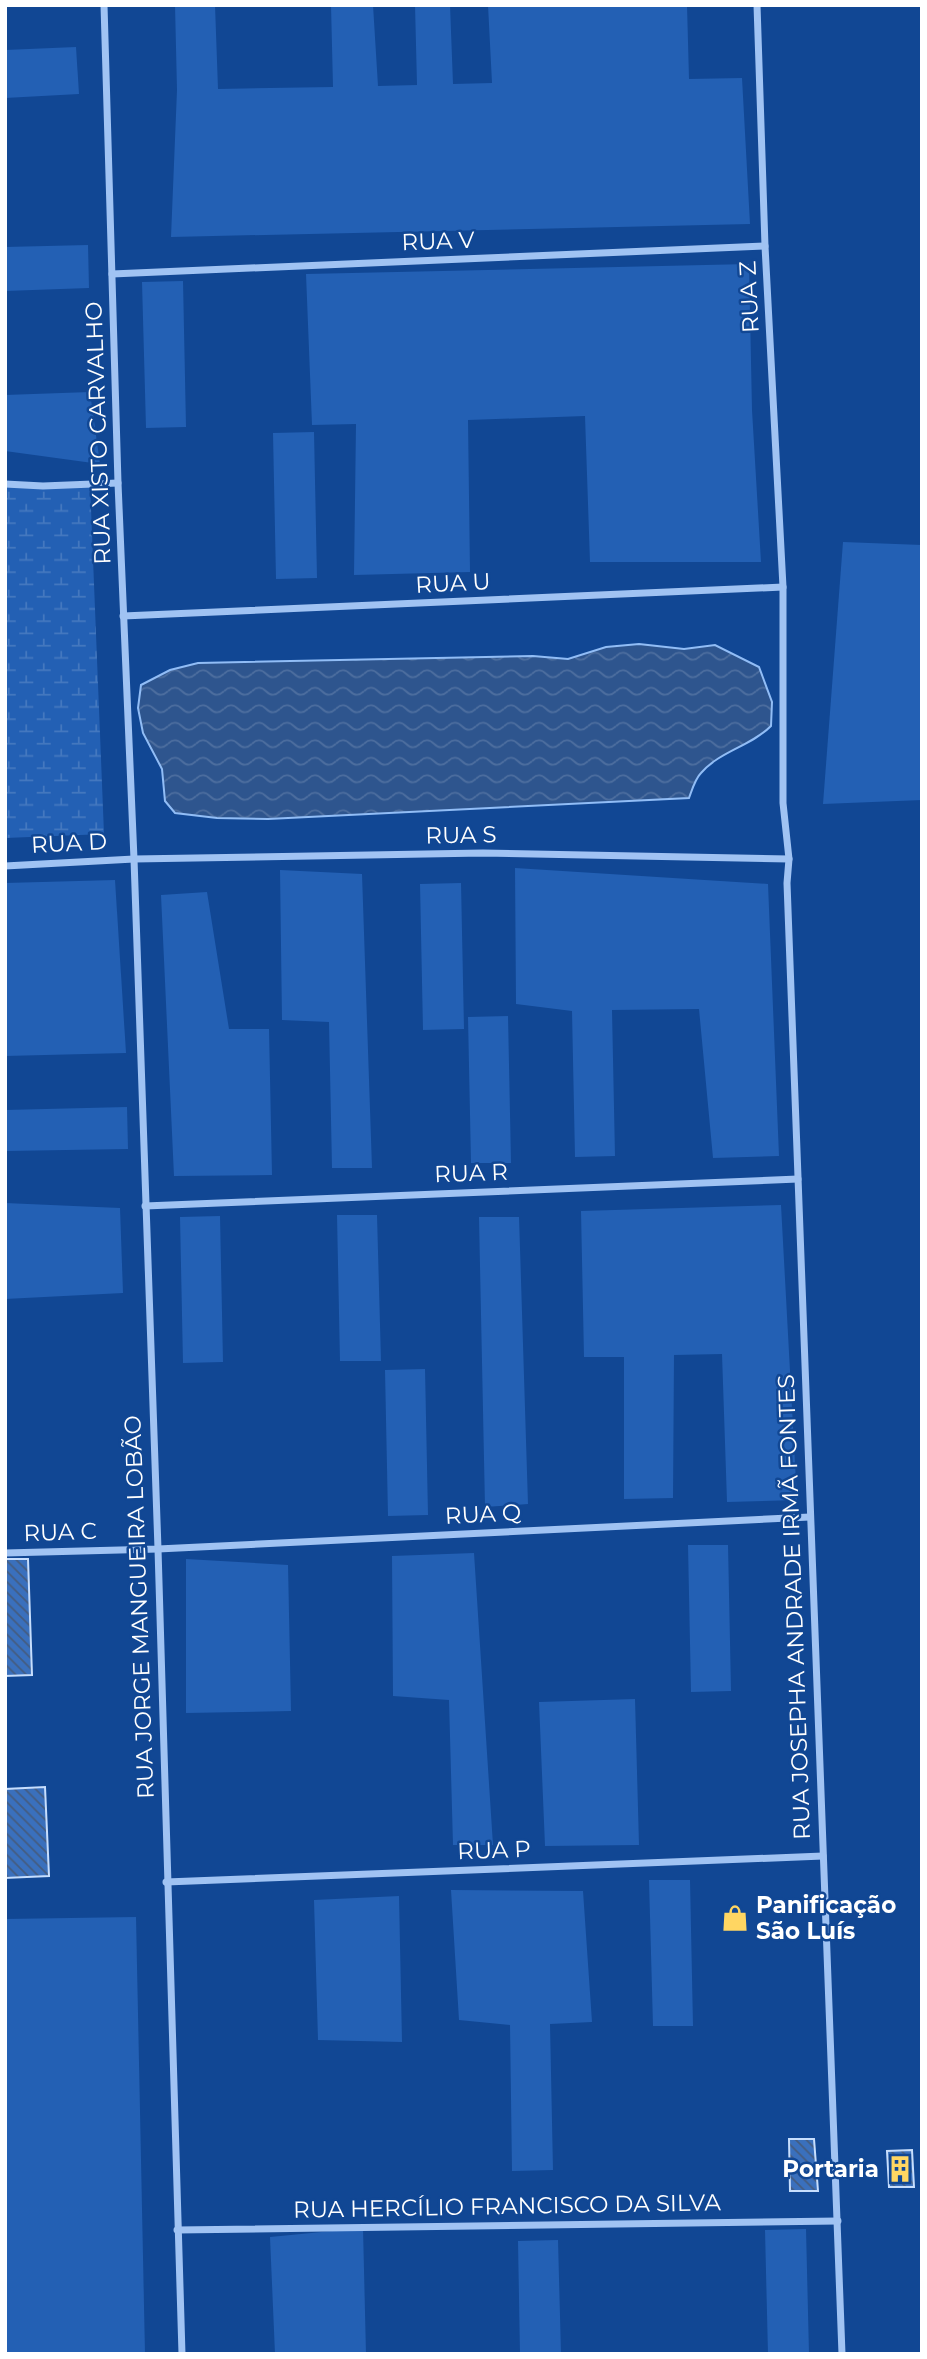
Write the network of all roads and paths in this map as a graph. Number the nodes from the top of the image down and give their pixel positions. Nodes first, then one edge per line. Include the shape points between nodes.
1 (104, 5) edge
2 (757, 5) edge
3 (765, 246) junction
4 (112, 274) junction
5 (118, 483) junction
6 (5, 484) edge
7 (783, 587) junction
8 (123, 616) junction
9 (783, 803) joint
10 (134, 859) junction
11 (789, 859) junction
12 (5, 866) edge
13 (798, 1179) junction
14 (145, 1206) junction
15 (810, 1517) junction
16 (158, 1549) junction
17 (5, 1553) edge
18 (823, 1856) junction
19 (166, 1882) junction
20 (838, 2221) junction
21 (177, 2230) junction
22 (182, 2354) edge
23 (842, 2354) edge

1 - 4 street, RUA XISTO CARVALHO
2 - 3 street, RUA Z
3 - 4 street, RUA V
3 - 7 street, RUA Z
4 - 5 street, RUA XISTO CARVALHO
5 - 6 street
5 - 8 street, RUA XISTO CARVALHO
7 - 8 street, RUA U
7 - 9 street, RUA Z
8 - 10 street, RUA XISTO CARVALHO
9 - 11 street, RUA JOSEPHA ANDRADE IRMÃ FONTES
10 - 11 street, RUA S via 483,853
10 - 12 street, RUA D
10 - 14 street, RUA JORGE MANGUEIRA LOBÃO
11 - 13 street, RUA JOSEPHA ANDRADE IRMÃ FONTES
13 - 14 street, RUA R
13 - 15 street, RUA JOSEPHA ANDRADE IRMÃ FONTES
14 - 16 street, RUA JORGE MANGUEIRA LOBÃO
15 - 16 street, RUA Q
15 - 18 street, RUA JOSEPHA ANDRADE IRMÃ FONTES
16 - 17 street, RUA C
16 - 19 street, RUA JORGE MANGUEIRA LOBÃO
18 - 19 street, RUA P
18 - 20 street, RUA JOSEPHA ANDRADE IRMÃ FONTES
19 - 21 street, RUA JORGE MANGUEIRA LOBÃO
20 - 21 street, RUA HERCÍLIO FRANCISCO DA SILVA
20 - 23 street, RUA JOSEPHA ANDRADE IRMÃ FONTES
21 - 22 street, RUA JORGE MANGUEIRA LOBÃO

